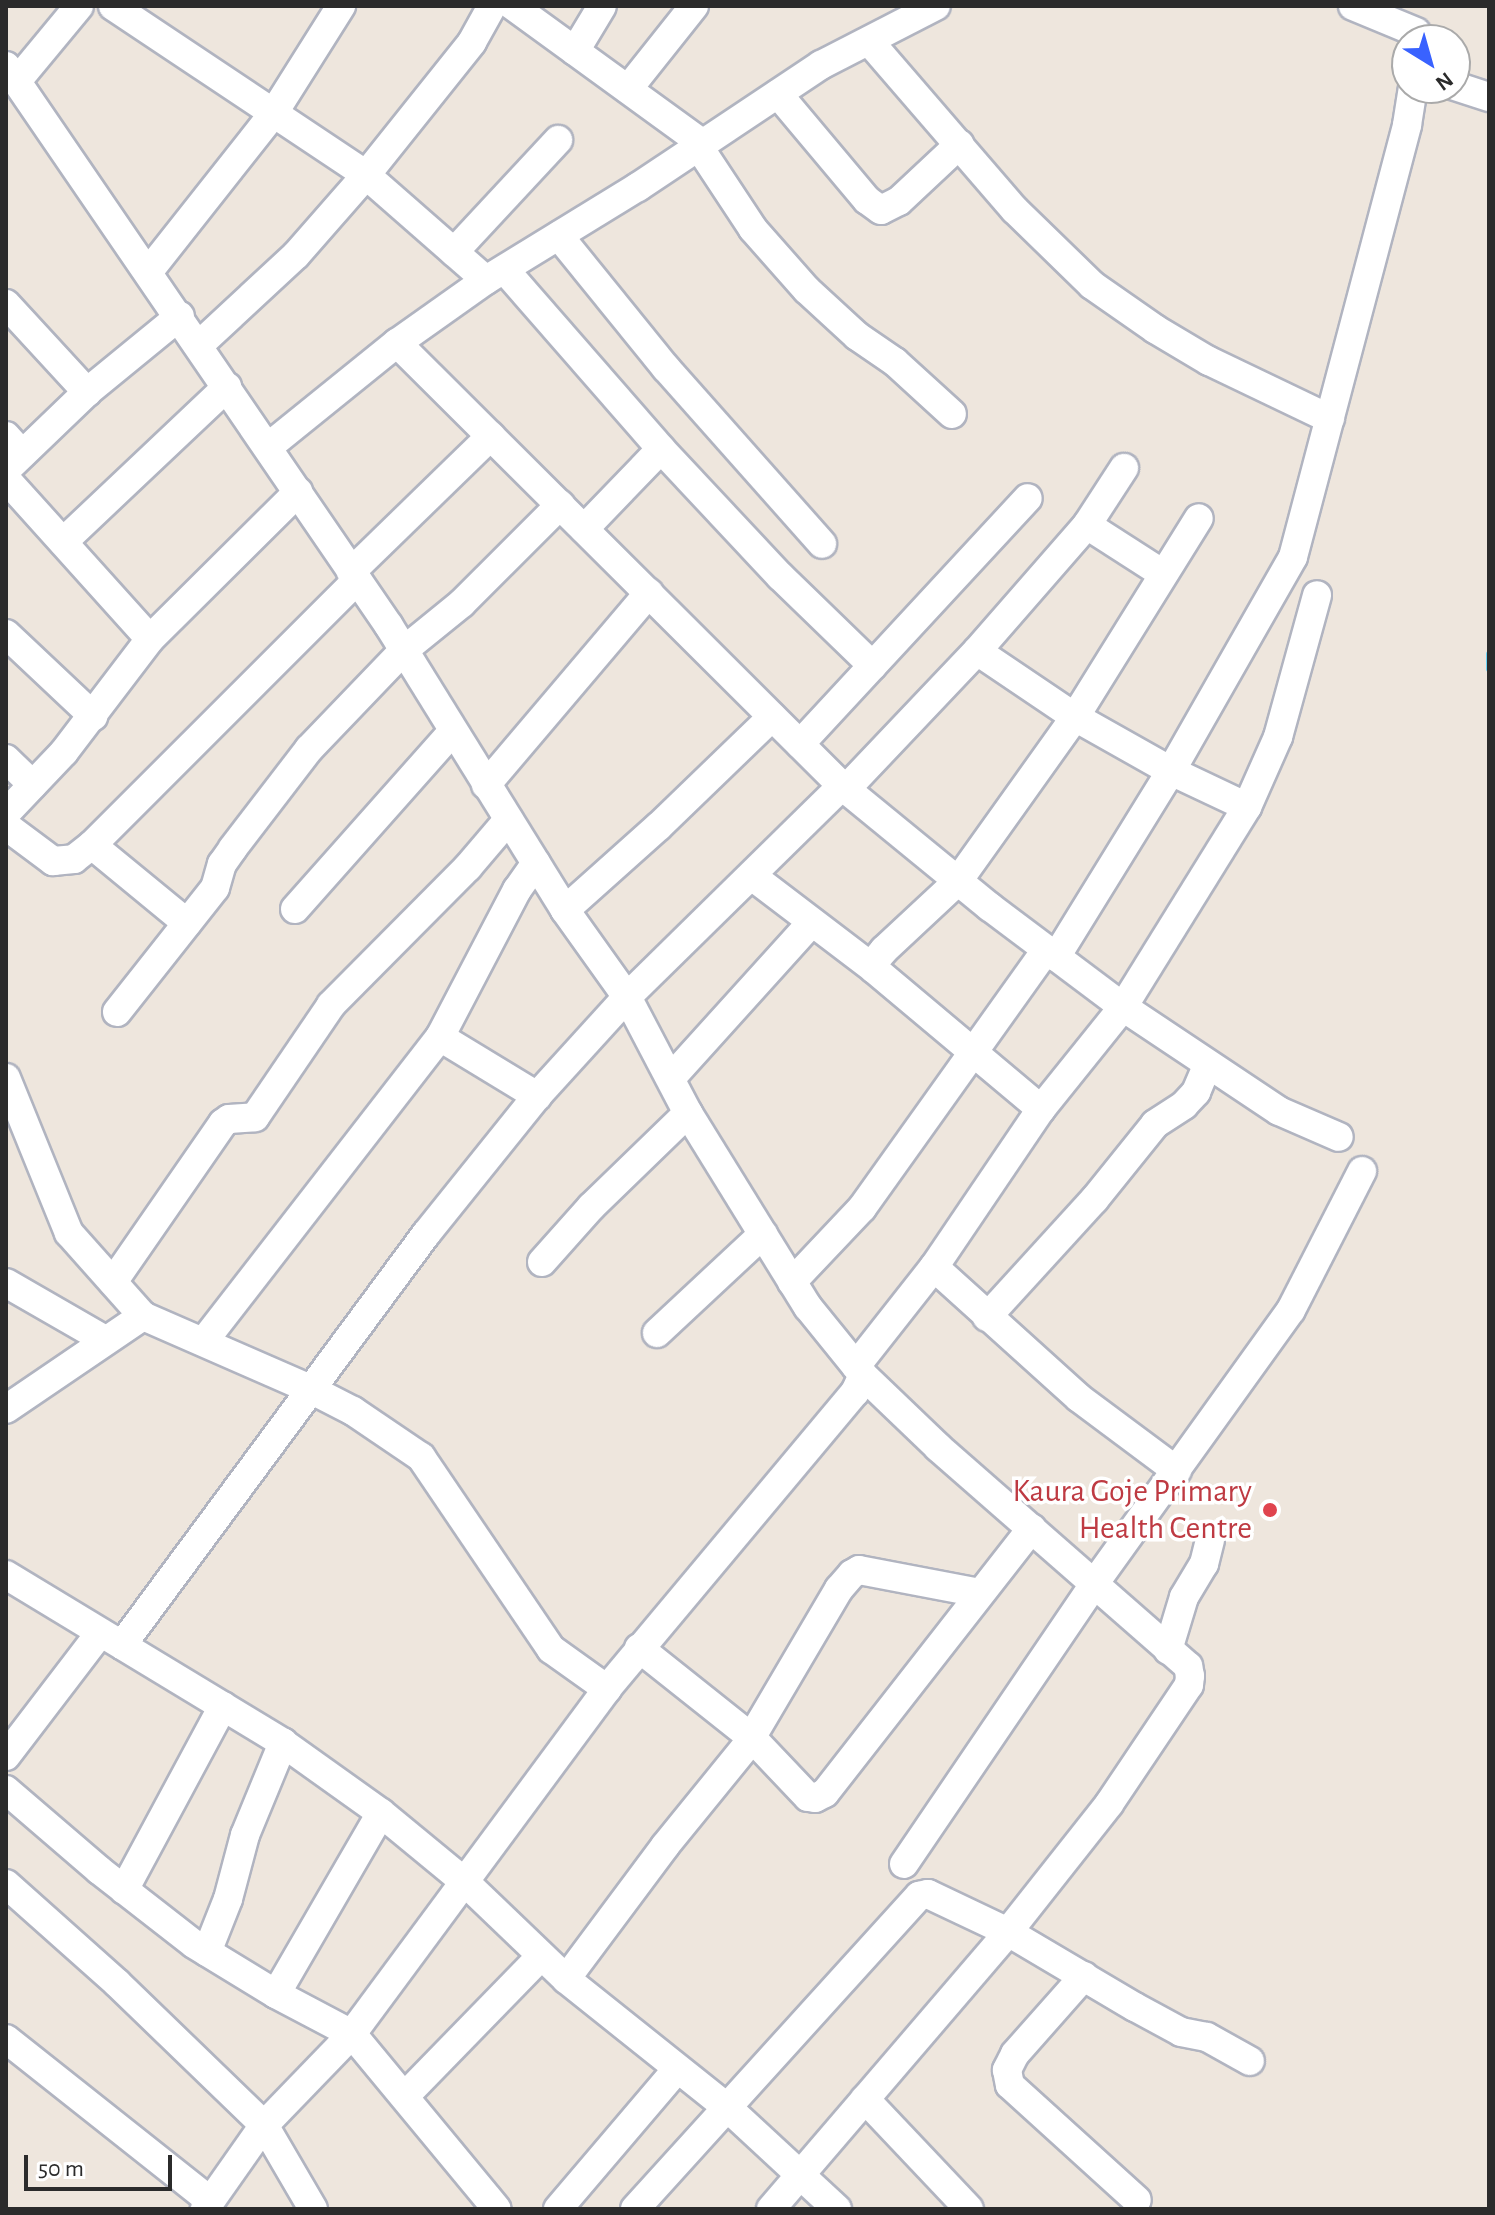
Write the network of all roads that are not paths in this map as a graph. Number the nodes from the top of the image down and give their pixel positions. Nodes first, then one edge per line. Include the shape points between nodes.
1 (79, 6) edge
2 (113, 6) edge
3 (492, 6) edge
4 (513, 6) edge
5 (602, 6) edge
6 (694, 6) edge
7 (934, 6) edge
8 (1353, 6) edge
9 (329, 10) edge
10 (1411, 24) edge
11 (869, 41) junction
12 (575, 51) junction
13 (11, 74) edge
14 (628, 89) junction
15 (778, 94) junction
16 (1410, 104) edge
17 (273, 114) junction
18 (558, 140) dead end
19 (960, 144) junction
20 (701, 145) junction
21 (366, 175) junction
22 (559, 236) junction
23 (454, 252) junction
24 (149, 271) junction
25 (496, 275) junction
26 (6, 304) edge
27 (180, 316) junction
28 (397, 343) junction
29 (199, 345) junction
30 (227, 387) junction
31 (87, 392) junction
32 (952, 414) dead end
33 (1330, 419) junction
34 (491, 436) junction
35 (268, 447) junction
36 (661, 449) junction
37 (11, 453) edge
38 (1124, 468) dead end
39 (6, 479) edge
40 (298, 492) junction
41 (1028, 498) dead end
42 (560, 505) junction
43 (1199, 518) dead end
44 (1087, 525) junction
45 (584, 529) junction
46 (63, 542) junction
47 (822, 544) dead end
48 (1163, 574) junction
49 (354, 576) junction
50 (649, 593) junction
51 (1317, 595) dead end
52 (6, 634) edge
53 (150, 639) junction
54 (403, 651) junction
55 (977, 651) junction
56 (873, 666) junction
57 (93, 716) junction
58 (772, 717) junction
59 (1075, 717) junction
60 (453, 731) junction
61 (800, 744) junction
62 (6, 759) edge
63 (1171, 771) junction
64 (33, 785) junction
65 (486, 785) junction
66 (844, 788) junction
67 (1247, 807) junction
68 (6, 813) edge
69 (508, 820) junction
70 (6, 826) edge
71 (92, 845) junction
72 (536, 863) junction
73 (752, 876) junction
74 (958, 881) junction
75 (295, 909) dead end
76 (565, 910) junction
77 (812, 922) junction
78 (187, 923) junction
79 (1051, 953) junction
80 (874, 969) junction
81 (627, 997) junction
82 (1123, 1007) junction
83 (117, 1012) dead end
84 (440, 1037) junction
85 (974, 1051) junction
86 (1208, 1064) junction
87 (671, 1078) junction
88 (6, 1079) edge
89 (537, 1096) junction
90 (1041, 1109) junction
91 (688, 1113) junction
92 (1339, 1137) dead end
93 (1362, 1171) dead end
94 (763, 1234) junction
95 (542, 1262) dead end
96 (934, 1267) junction
97 (113, 1282) junction
98 (792, 1282) junction
99 (6, 1283) edge
100 (143, 1316) junction
101 (987, 1317) junction
102 (657, 1333) dead end
103 (105, 1340) junction
104 (204, 1341) junction
105 (860, 1370) junction
106 (312, 1390) junction
107 (6, 1409) edge
108 (1177, 1471) junction
109 (1032, 1528) junction
110 (1210, 1540) dead end
111 (6, 1575) edge
112 (1094, 1584) junction
113 (980, 1593) junction
114 (111, 1639) junction
115 (639, 1648) junction
116 (1168, 1650) junction
117 (607, 1689) junction
118 (223, 1706) junction
119 (752, 1738) junction
120 (283, 1743) junction
121 (6, 1756) edge
122 (6, 1790) edge
123 (381, 1813) junction
124 (904, 1864) dead end
125 (466, 1883) junction
126 (6, 1884) edge
127 (124, 1890) junction
128 (1008, 1932) junction
129 (207, 1952) junction
130 (541, 1956) junction
131 (1084, 1976) junction
132 (566, 1979) junction
133 (276, 1994) junction
134 (352, 2034) junction
135 (6, 2039) edge
136 (1250, 2061) dead end
137 (677, 2069) junction
138 (405, 2096) junction
139 (865, 2099) junction
140 (729, 2109) junction
141 (264, 2125) junction
142 (800, 2174) junction
143 (1137, 2200) dead end
144 (207, 2204) edge
145 (313, 2209) edge
146 (497, 2209) edge
147 (558, 2209) edge
148 (635, 2209) edge
149 (771, 2209) edge
150 (837, 2209) edge
151 (969, 2209) edge

1 - 13 street
2 - 17 street
3 - 21 street via 472,42
4 - 12 street
5 - 12 street
6 - 14 street
7 - 11 street
8 - 10 street
9 - 17 street
11 - 15 street
11 - 19 street
12 - 14 street
13 - 24 street
14 - 20 street
15 - 19 street via 881,210 899,201
15 - 20 street
16 - 33 street
17 - 21 street
17 - 24 street
18 - 23 street
19 - 33 street via 1015,210 1092,285 1209,361
20 - 22 street
20 - 32 street via 753,229 807,290
21 - 23 street
21 - 29 street via 296,255
22 - 25 street
22 - 47 street via 666,368
23 - 25 street
24 - 27 street
25 - 28 street
25 - 36 street
26 - 31 street
27 - 29 street
27 - 31 street
28 - 34 street
28 - 35 street
29 - 30 street
30 - 35 street
30 - 46 street
31 - 37 street
33 - 63 street via 1293,557
34 - 42 street
34 - 49 street
35 - 40 street
36 - 45 street
36 - 56 street
38 - 44 street
39 - 46 street
40 - 49 street
40 - 53 street
41 - 56 street
42 - 45 street
42 - 54 street via 462,603
43 - 48 street
44 - 48 street
44 - 55 street
45 - 50 street
46 - 53 street
48 - 59 street
49 - 54 street
49 - 71 street
50 - 58 street
50 - 65 street
51 - 67 street via 1278,737
52 - 57 street
53 - 57 street
54 - 60 street
54 - 78 street via 309,749 260,810 222,864 215,888
55 - 59 street
55 - 66 street
56 - 61 street
57 - 64 street
58 - 61 street
58 - 76 street
59 - 63 street
59 - 74 street
60 - 65 street
60 - 75 street
61 - 66 street
62 - 64 street
63 - 67 street
63 - 79 street
64 - 68 street
65 - 69 street
66 - 73 street
66 - 74 street
67 - 82 street
69 - 72 street
69 - 97 street via 331,1005 255,1117 223,1123
70 - 71 street via 53,861 74,859
71 - 78 street
72 - 76 street
72 - 84 street
73 - 77 street
73 - 81 street
74 - 79 street
74 - 80 street via 884,950
76 - 81 street
77 - 80 street
77 - 87 street
78 - 83 street
79 - 82 street
79 - 85 street
80 - 85 street
81 - 87 street
81 - 89 street
82 - 86 street
82 - 90 street
84 - 89 street
84 - 104 street
85 - 90 street
85 - 98 street via 862,1208
86 - 92 street via 1279,1111
86 - 101 street via 1196,1092 1155,1124
87 - 91 street
88 - 97 street via 69,1233
89 - 106 street via 426,1234
90 - 96 street
91 - 94 street
91 - 95 street
93 - 108 street via 1291,1310
94 - 98 street
94 - 102 street
96 - 101 street
96 - 105 street
97 - 100 street
98 - 105 street
99 - 103 street
100 - 103 street
100 - 104 street
101 - 108 street via 1079,1398
103 - 107 street
104 - 106 street
105 - 109 street
105 - 115 street via 855,1392
106 - 114 street
106 - 117 street via 421,1457 551,1649
108 - 112 street
109 - 112 street
109 - 113 street
110 - 116 street
111 - 114 street
112 - 116 street
112 - 124 street
113 - 119 street via 859,1570 852,1574
113 - 119 street via 825,1793 808,1797
114 - 118 street
114 - 121 street
115 - 117 street
115 - 119 street
116 - 128 street via 1188,1666 1189,1685 1109,1804
117 - 125 street
118 - 120 street
118 - 127 street
119 - 132 street
120 - 123 street
120 - 129 street via 245,1835
122 - 127 street
123 - 125 street
123 - 133 street
125 - 130 street
125 - 134 street
126 - 141 street
127 - 129 street
128 - 131 street
128 - 139 street
128 - 140 street via 928,1894 919,1896
129 - 133 street
130 - 132 street
130 - 138 street
131 - 136 street via 1181,2032 1207,2037
131 - 143 street via 1015,2054 1007,2070 1010,2085
132 - 137 street
133 - 134 street
134 - 138 street
134 - 141 street
135 - 144 street
137 - 140 street
137 - 147 street
138 - 146 street
139 - 142 street
139 - 151 street
140 - 142 street
140 - 148 street
141 - 144 street
141 - 145 street
142 - 149 street
142 - 150 street

